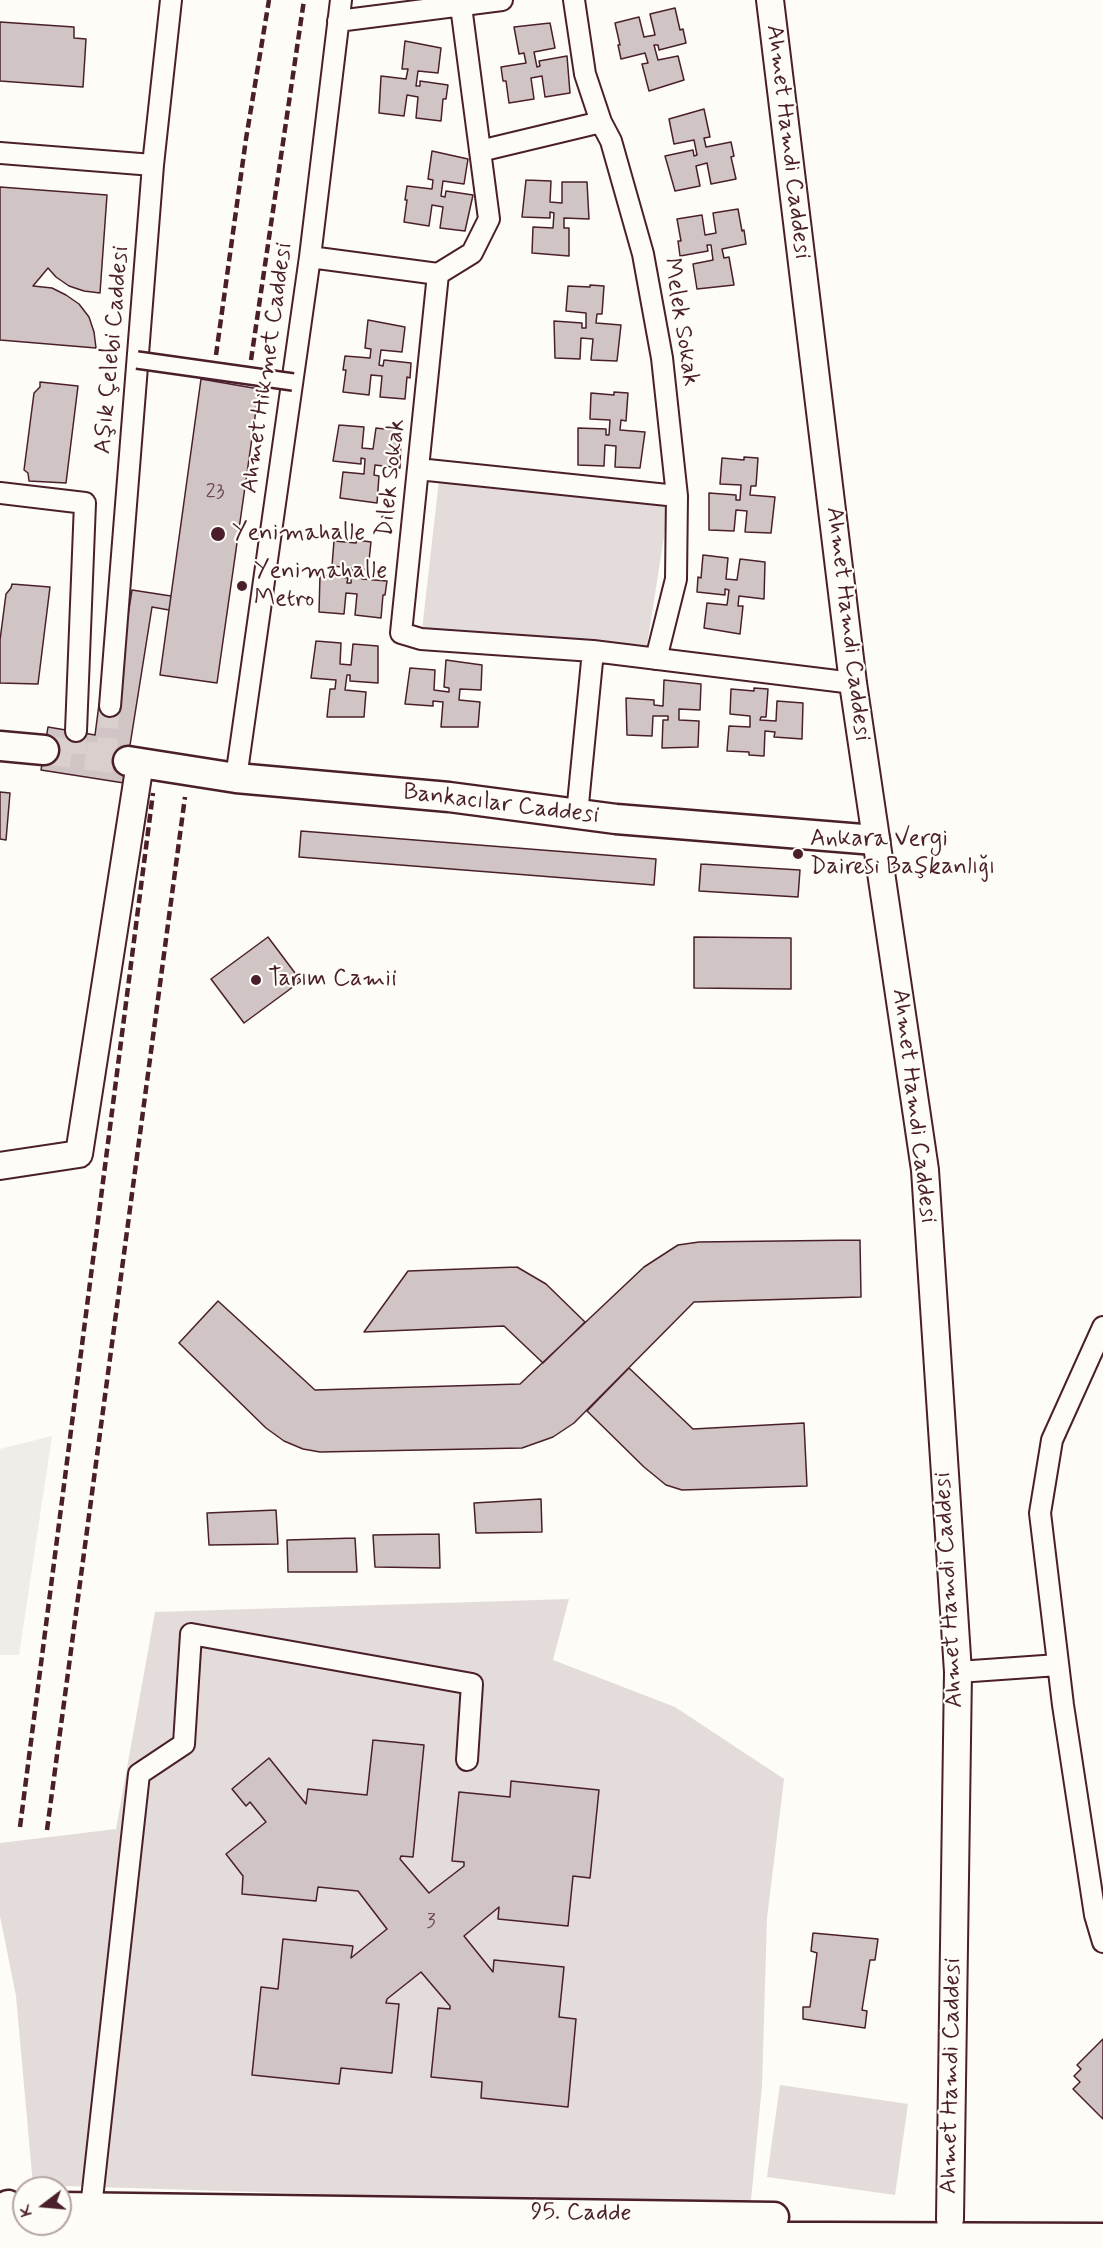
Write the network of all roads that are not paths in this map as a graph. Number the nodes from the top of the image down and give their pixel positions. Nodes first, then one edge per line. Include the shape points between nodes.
1 (171, 0) edge
2 (341, 0) edge
3 (502, 0) edge
4 (574, 0) edge
5 (770, 0) edge
6 (461, 6) junction
7 (338, 21) junction
8 (601, 122) junction
9 (480, 151) junction
10 (0, 153) edge
11 (153, 165) junction
12 (310, 257) junction
13 (438, 274) junction
14 (137, 360) junction
15 (293, 382) junction
16 (418, 469) junction
17 (0, 493) edge
18 (677, 496) junction
19 (593, 651) junction
20 (656, 659) junction
21 (854, 683) junction
22 (110, 705) tunnel mouth
23 (76, 731) tunnel mouth
24 (0, 746) edge
25 (44, 750) tunnel mouth
26 (134, 762) joint
27 (236, 778) junction
28 (578, 814) junction
29 (875, 840) junction
30 (0, 1166) edge
31 (1103, 1328) edge
32 (1058, 1665) junction
33 (957, 1672) junction
34 (467, 1760) dead end
35 (1103, 1942) edge
36 (11, 2205) edge
37 (72, 2207) edge
38 (91, 2208) junction
39 (1103, 2219) edge
40 (950, 2228) junction
41 (1060, 2233) edge
42 (3, 2238) edge
43 (1103, 2238) edge

1 - 11 street, Aşık Çelebi Caddesi
2 - 7 street, Ahmet Hikmet Caddesi
3 - 6 street
4 - 8 street, Melek Sokak via 585,74
5 - 21 street, Ahmet Hamdi Caddesi
6 - 7 street
6 - 9 street
7 - 12 street, Ahmet Hikmet Caddesi
8 - 9 street
8 - 18 street, Melek Sokak via 611,141 644,254 662,358
9 - 13 street via 489,219 471,253
10 - 11 street
11 - 14 street, Aşık Çelebi Caddesi
12 - 13 street
12 - 15 street, Ahmet Hikmet Caddesi
13 - 16 street, Dilek Sokak
14 - 15 street, bridge
14 - 22 street, Aşık Çelebi Caddesi
15 - 27 street, Ahmet Hikmet Caddesi
16 - 18 street
16 - 19 street, Dilek Sokak via 401,633 421,639
17 - 23 street via 85,503
18 - 20 street, Melek Sokak via 676,579
19 - 20 street, Dilek Sokak
19 - 28 street
20 - 21 street, Dilek Sokak
21 - 29 street, Ahmet Hamdi Caddesi
24 - 25 main road
26 - 27 main road, Bankacılar Caddesi
26 - 30 street via 79,1154
27 - 28 main road, Bankacılar Caddesi via 449,797
28 - 29 main road, Bankacılar Caddesi
29 - 33 street, Ahmet Hamdi Caddesi via 925,1170
31 - 32 street via 1052,1440 1040,1513
32 - 33 street
32 - 35 street via 1095,1914
33 - 40 street, Ahmet Hamdi Caddesi
34 - 38 street via 472,1684 191,1634 184,1744 139,1774
36 - 42 main road
37 - 38 main road, 95. Cadde
38 - 40 main road, 95. Cadde
39 - 41 main road, 95. Cadde
40 - 41 main road, 95. Cadde
40 - 42 main road, 95. Cadde
41 - 43 main road, 95. Cadde

